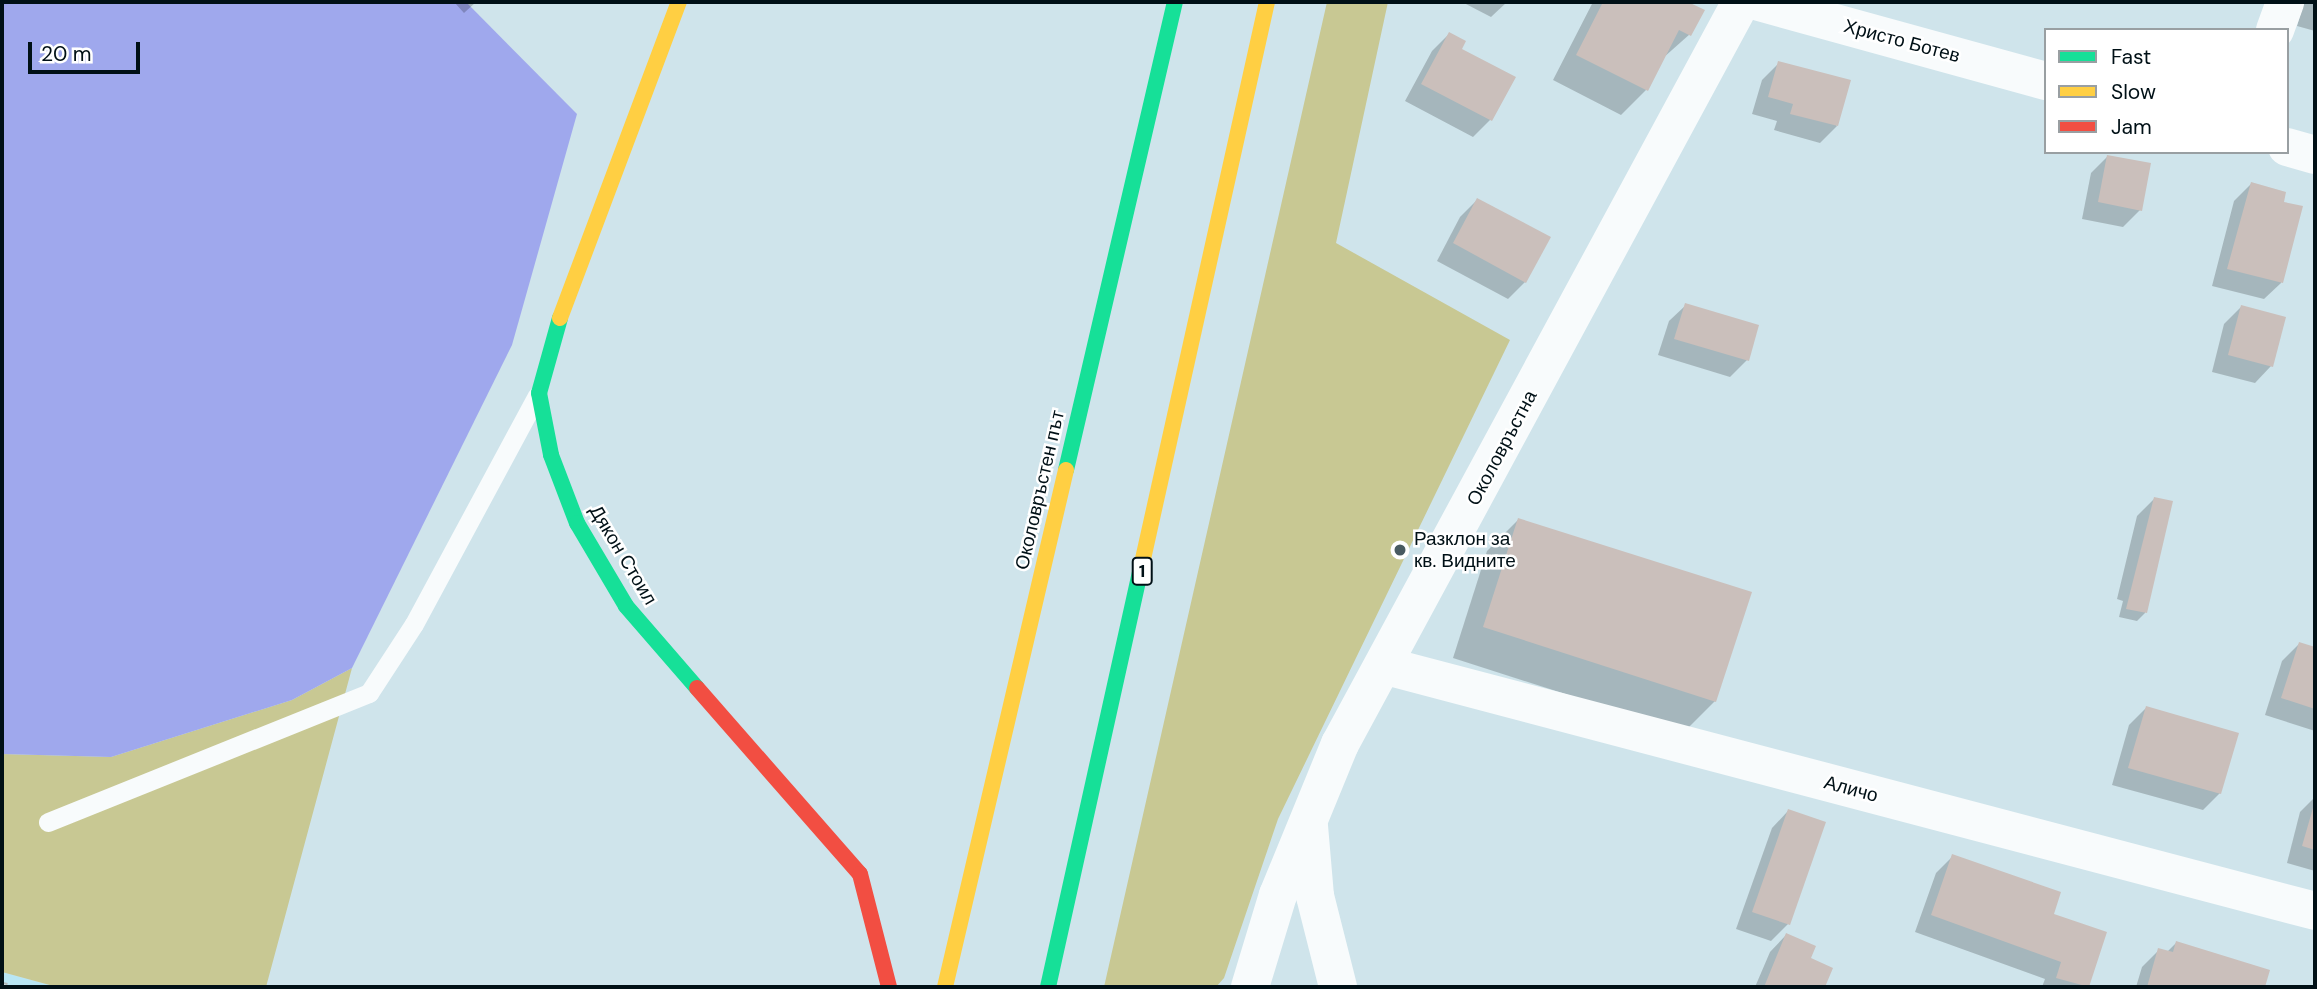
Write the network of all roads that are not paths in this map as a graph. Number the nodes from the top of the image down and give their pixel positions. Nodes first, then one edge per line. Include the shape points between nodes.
1 (679, 2) edge
2 (1175, 2) edge
3 (1267, 2) edge
4 (1741, 2) edge
5 (1759, 2) edge
6 (2285, 2) edge
7 (2276, 28) edge
8 (2044, 80) edge
9 (2289, 148) edge
10 (2315, 155) edge
11 (539, 393) junction
12 (1386, 666) junction
13 (1308, 813) junction
14 (48, 822) dead end
15 (2315, 911) edge
16 (889, 987) edge
17 (945, 987) edge
18 (1048, 987) edge
19 (1250, 987) edge
20 (1338, 987) edge

1 - 11 main road, Дякон Стоил via 555,328
2 - 17 main road, Околовръстен път
3 - 18 main road, 1
4 - 12 street, Околовръстна
5 - 8 street, Христо Ботев
6 - 7 street
9 - 10 street
11 - 14 lane via 414,624 369,693
11 - 16 main road, Дякон Стоил via 551,456 577,523 626,606 860,874
12 - 13 street, Околовръстна via 1340,744
12 - 15 street, Аличо
13 - 19 street
13 - 20 street, Околовръстна via 1315,896

